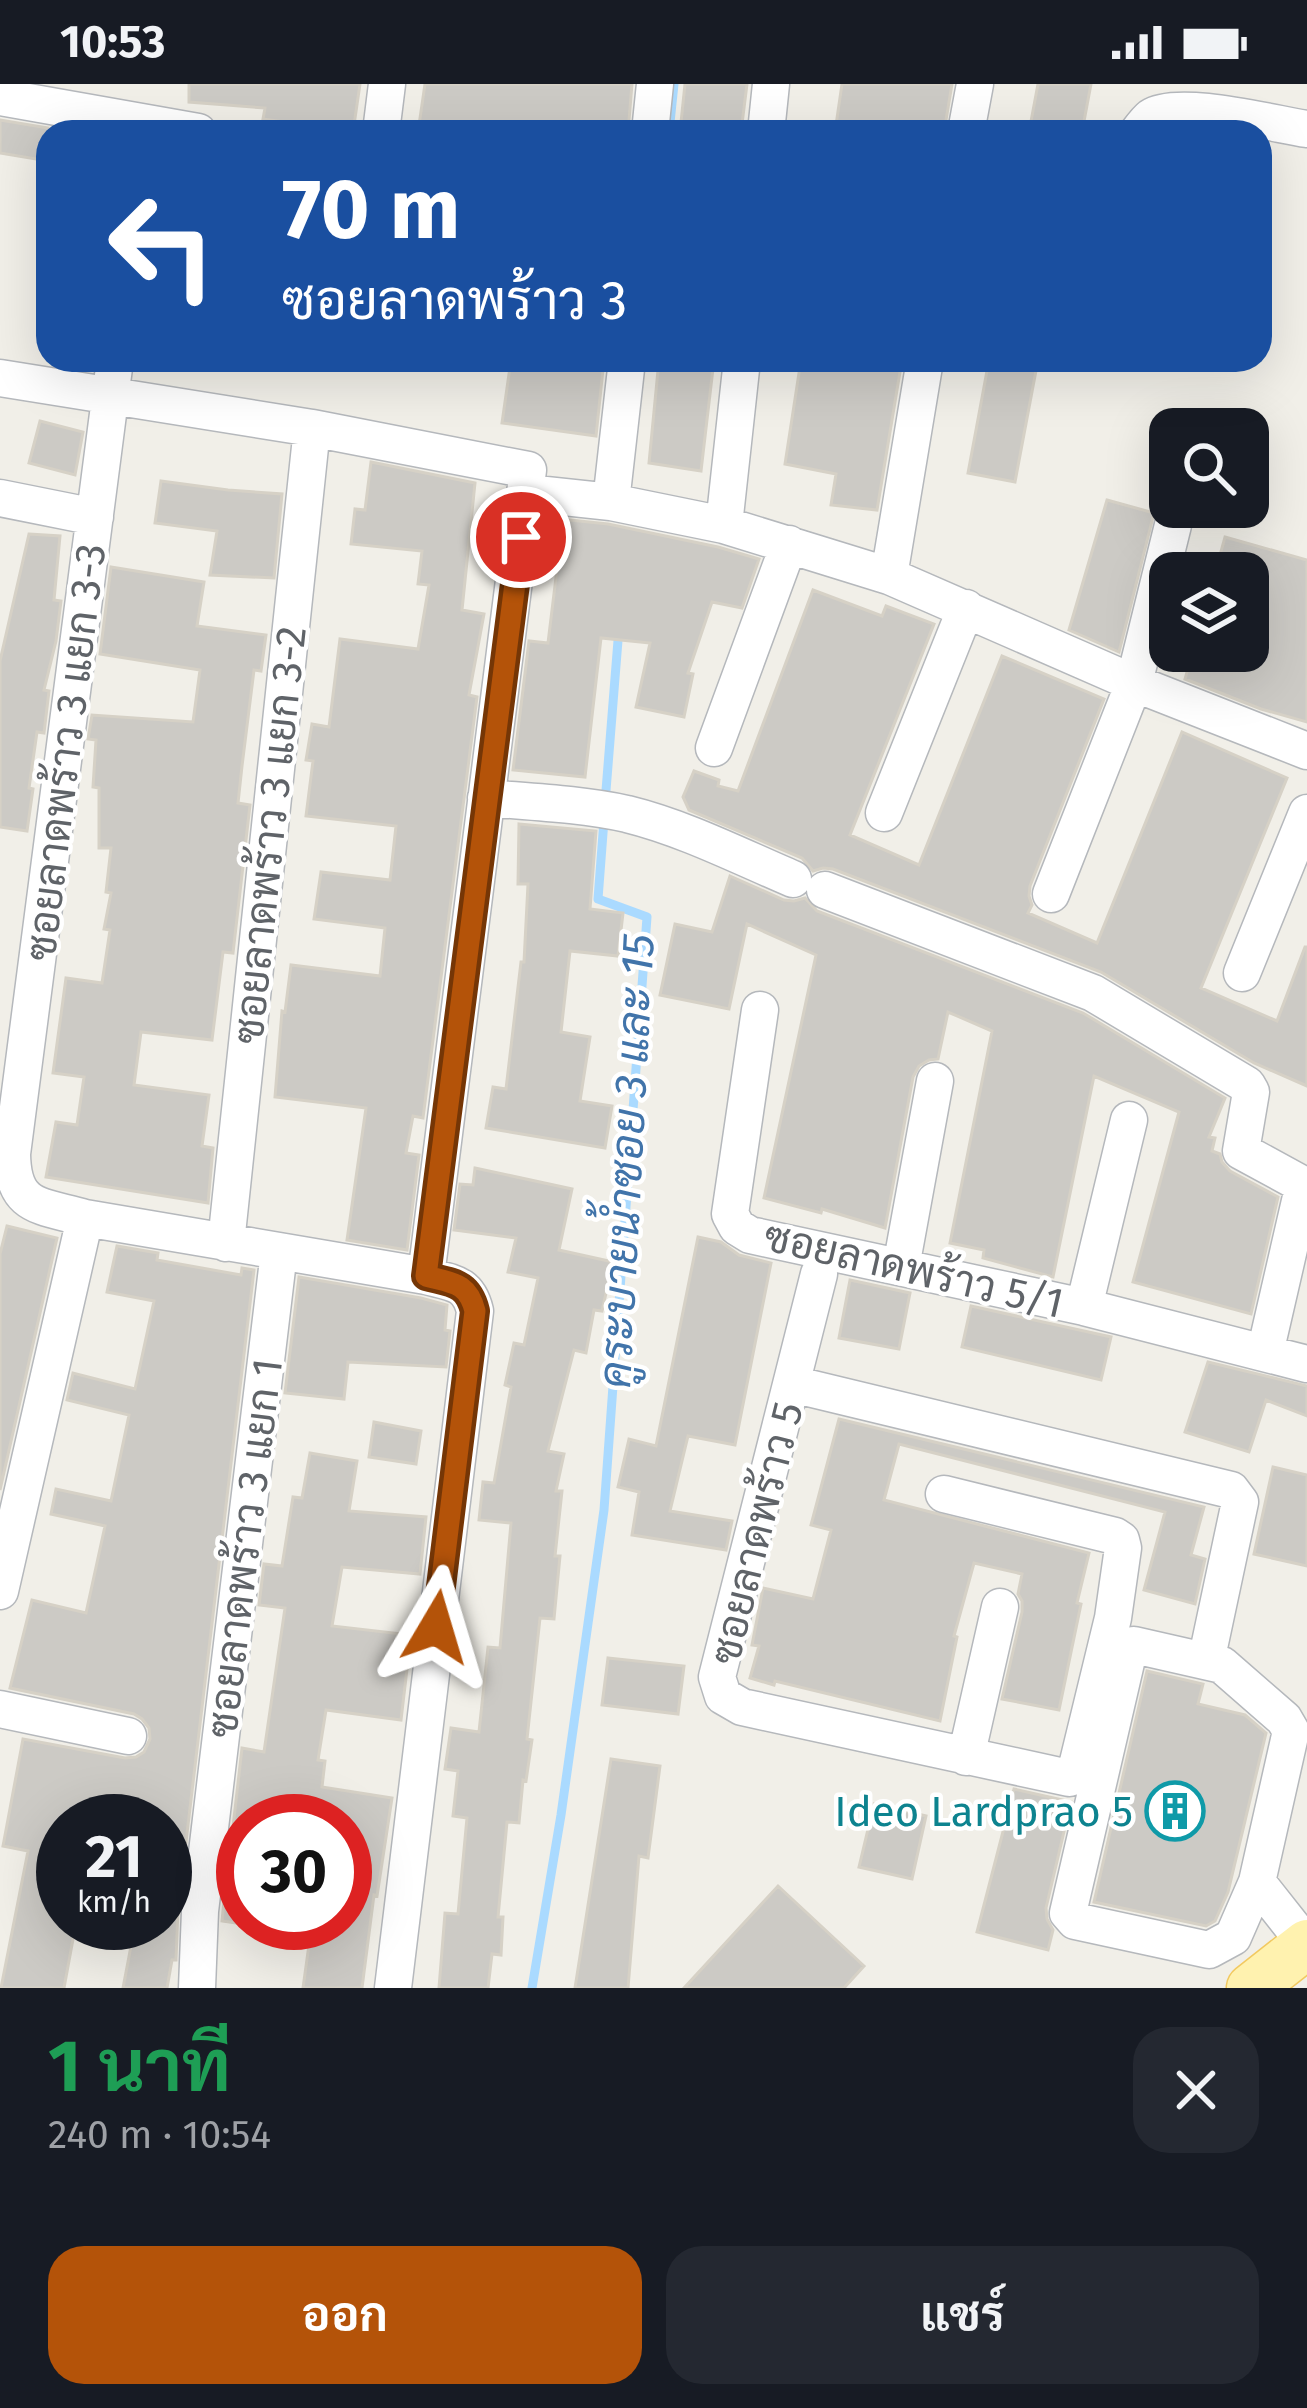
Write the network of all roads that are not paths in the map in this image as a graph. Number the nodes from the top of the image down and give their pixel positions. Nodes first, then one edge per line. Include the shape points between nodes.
1 (387, 84) edge
2 (655, 84) edge
3 (771, 84) edge
4 (975, 84) edge
5 (0, 97) edge
6 (130, 120) edge
7 (382, 120) edge
8 (651, 120) edge
9 (767, 120) edge
10 (968, 120) edge
11 (1148, 120) edge
12 (1252, 120) edge
13 (1272, 123) edge
14 (1307, 129) edge
15 (627, 372) edge
16 (741, 372) edge
17 (923, 372) edge
18 (0, 378) edge
19 (113, 378) edge
20 (312, 428) junction
21 (527, 482) junction
22 (0, 497) edge
23 (622, 499) junction
24 (95, 517) junction
25 (724, 525) junction
26 (1172, 528) edge
27 (789, 544) junction
28 (889, 576) junction
29 (966, 608) junction
30 (1134, 683) junction
31 (715, 748) dead end
32 (1307, 751) edge
33 (486, 798) junction
34 (1307, 813) edge
35 (884, 814) dead end
36 (1052, 894) dead end
37 (1242, 974) dead end
38 (760, 1010) dead end
39 (935, 1081) dead end
40 (1130, 1120) dead end
41 (85, 1218) junction
42 (226, 1243) junction
43 (280, 1252) junction
44 (901, 1267) junction
45 (819, 1274) dead end
46 (426, 1276) junction
47 (1084, 1307) junction
48 (1265, 1353) junction
49 (1307, 1364) edge
50 (792, 1384) junction
51 (944, 1494) dead end
52 (0, 1591) edge
53 (1000, 1607) dead end
54 (1113, 1618) junction
55 (1210, 1643) junction
56 (0, 1709) edge
57 (1307, 1715) edge
58 (128, 1736) dead end
59 (966, 1757) junction
60 (1257, 1882) junction
61 (1307, 1944) edge
62 (197, 1988) edge
63 (393, 1988) edge
64 (1251, 1988) edge

1 - 7 street
2 - 8 street
3 - 9 street
4 - 10 street
5 - 6 street
11 - 12 street via 1190,110
13 - 14 street
15 - 23 street
16 - 25 street
17 - 28 street
18 - 19 street
19 - 20 street
19 - 24 street, ซอยลาดพร้าว 3 แยก 3-3
20 - 21 street
20 - 42 street, ซอยลาดพร้าว 3 แยก 3-2
21 - 23 street
21 - 33 street
22 - 24 street
23 - 25 street
24 - 41 street, ซอยลาดพร้าว 3 แยก 3-3 via 12,1154 21,1196
25 - 27 street
26 - 30 street
27 - 28 street
27 - 31 street
28 - 29 street
29 - 30 street
29 - 35 street
30 - 32 street
30 - 36 street
33 - 46 street
33 - 48 street via 605,811 681,832 1093,993 1247,1085 1241,1151 1303,1188
34 - 37 street
38 - 44 street, ซอยลาดพร้าว 5/1 via 730,1214 737,1227
39 - 44 street
40 - 47 street
41 - 42 street, ซอยลาดพร้าว 3 แยก 3-3
41 - 52 street
42 - 43 street, ซอยลาดพร้าว 3 แยก 3-3
43 - 46 street, ซอยลาดพร้าว 3 แยก 3-3
43 - 62 street, ซอยลาดพร้าว 3 แยก 1
44 - 47 street, ซอยลาดพร้าว 5/1
45 - 50 street, ซอยลาดพร้าว 5
46 - 63 street via 460,1286 475,1311
47 - 48 street, ซอยลาดพร้าว 5/1
48 - 49 street, ซอยลาดพร้าว 5/1
50 - 55 street via 1231,1490 1240,1502
50 - 59 street, ซอยลาดพร้าว 5 via 717,1677 722,1696
51 - 54 street via 1120,1540
53 - 59 street
54 - 55 street
54 - 59 street, ซอยลาดพร้าว 5 via 1072,1776
55 - 57 street via 1246,1661
56 - 58 street
60 - 60 street via 1290,1727 1222,1665 1134,1645 1070,1918 1209,1950 1233,1937
60 - 61 street
61 - 64 main road

